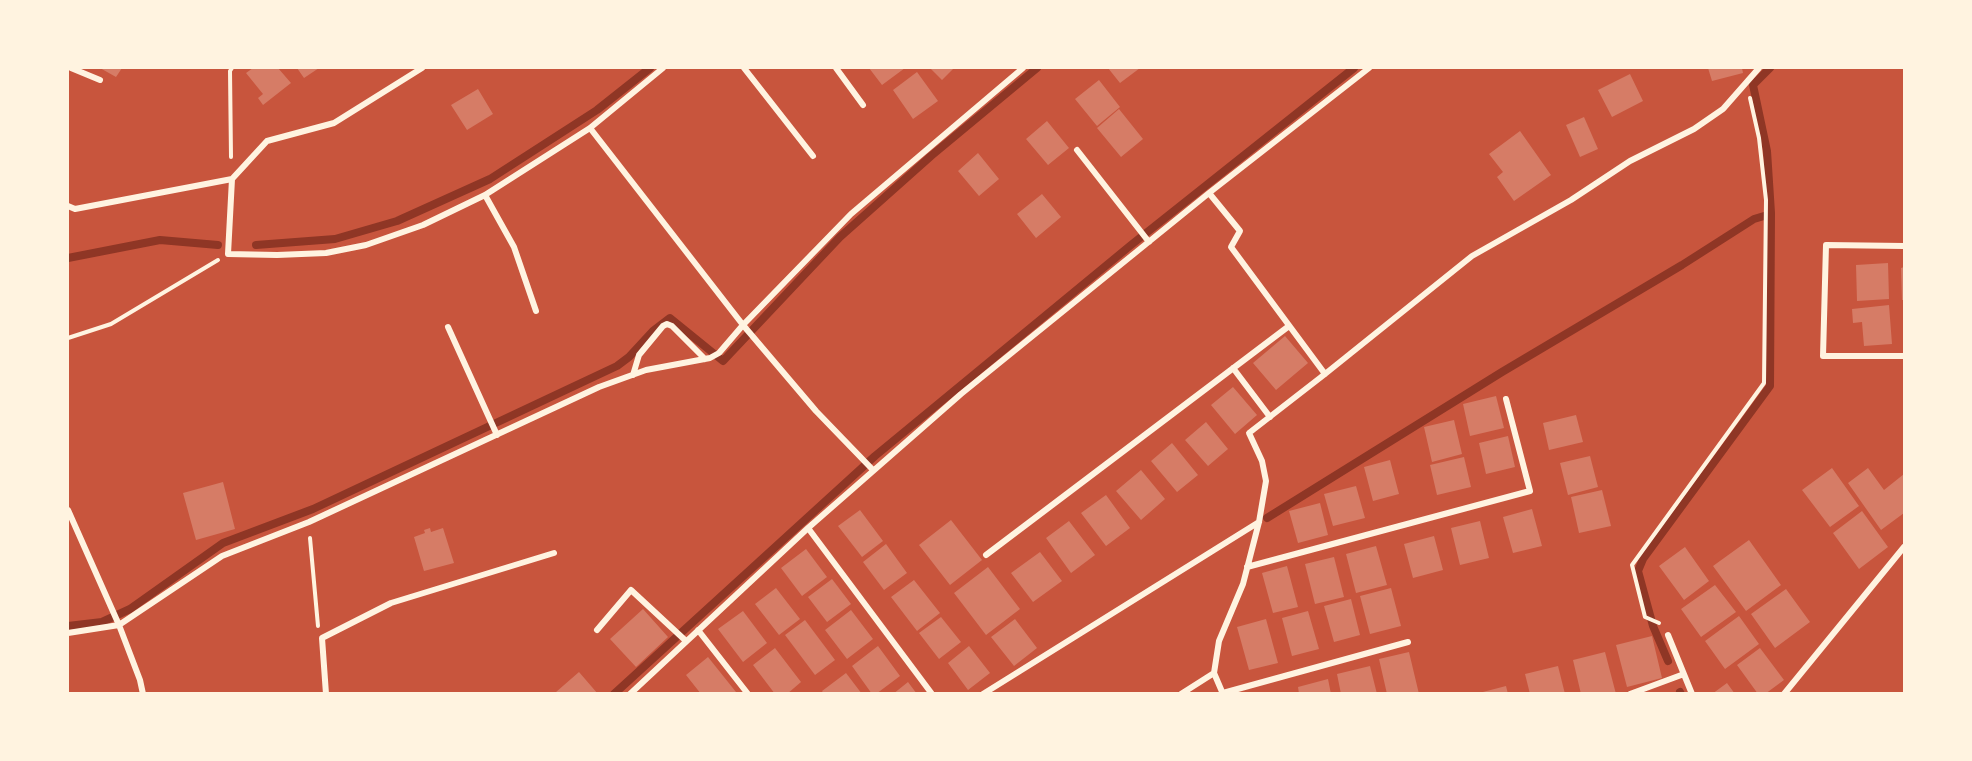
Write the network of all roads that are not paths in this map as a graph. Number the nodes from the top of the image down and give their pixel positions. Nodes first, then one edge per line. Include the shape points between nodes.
1 (71, 68) edge
2 (422, 68) edge
3 (663, 68) edge
4 (744, 68) edge
5 (836, 68) edge
6 (1023, 68) edge
7 (1369, 68) edge
8 (1759, 68) edge
9 (100, 80) dead end
10 (863, 105) dead end
11 (590, 128) junction
12 (1077, 150) dead end
13 (813, 156) dead end
14 (232, 179) junction
15 (1209, 193) junction
16 (485, 195) junction
17 (68, 206) edge
18 (1147, 240) junction
19 (1905, 246) edge
20 (536, 311) dead end
21 (1289, 326) junction
22 (448, 327) dead end
23 (746, 327) junction
24 (1905, 356) edge
25 (707, 359) junction
26 (1233, 368) junction
27 (1325, 374) junction
28 (633, 375) junction
29 (1506, 399) dead end
30 (1270, 417) junction
31 (497, 435) junction
32 (872, 469) junction
33 (68, 510) edge
34 (1259, 522) junction
35 (808, 528) junction
36 (1905, 547) edge
37 (554, 553) dead end
38 (986, 555) dead end
39 (1247, 567) junction
40 (118, 622) junction
41 (597, 630) dead end
42 (698, 630) junction
43 (68, 633) edge
44 (1668, 635) dead end
45 (686, 641) junction
46 (1408, 642) dead end
47 (1214, 673) junction
48 (1684, 674) junction
49 (143, 693) edge
50 (326, 693) edge
51 (630, 693) edge
52 (748, 693) edge
53 (932, 693) edge
54 (983, 693) edge
55 (1181, 693) edge
56 (1223, 693) edge
57 (1630, 693) edge
58 (1692, 693) edge
59 (1784, 693) edge

1 - 9 street
2 - 14 street via 334,123 267,141
3 - 11 street
4 - 13 street
5 - 10 street
6 - 23 street via 851,214
7 - 15 street
8 - 27 street via 1723,109 1472,256
11 - 16 street
11 - 23 street
12 - 18 street
14 - 16 street via 228,254 326,253 366,244 423,225
14 - 17 street via 75,209
15 - 18 street
15 - 21 street via 1240,231 1231,247
16 - 20 street via 514,247
18 - 32 street
19 - 24 street via 1826,245 1823,356
21 - 26 street
21 - 27 street
22 - 31 street
23 - 25 street via 720,353
23 - 32 street via 816,411
25 - 28 street
25 - 28 street via 668,324 639,355
26 - 30 street
26 - 38 street
27 - 30 street
28 - 31 street
29 - 39 street via 1530,490
30 - 34 street via 1249,433 1266,481
31 - 40 street via 309,522 222,556
32 - 35 street
33 - 40 street
34 - 39 street
34 - 54 street
35 - 42 street
35 - 53 street
36 - 59 street
37 - 50 street via 391,603 322,638
39 - 47 street via 1219,641
40 - 43 street
40 - 49 street
41 - 45 street via 631,590
42 - 45 street
42 - 52 street
44 - 48 street
45 - 51 street
46 - 56 street
47 - 55 street
47 - 56 street
48 - 57 street
48 - 58 street

